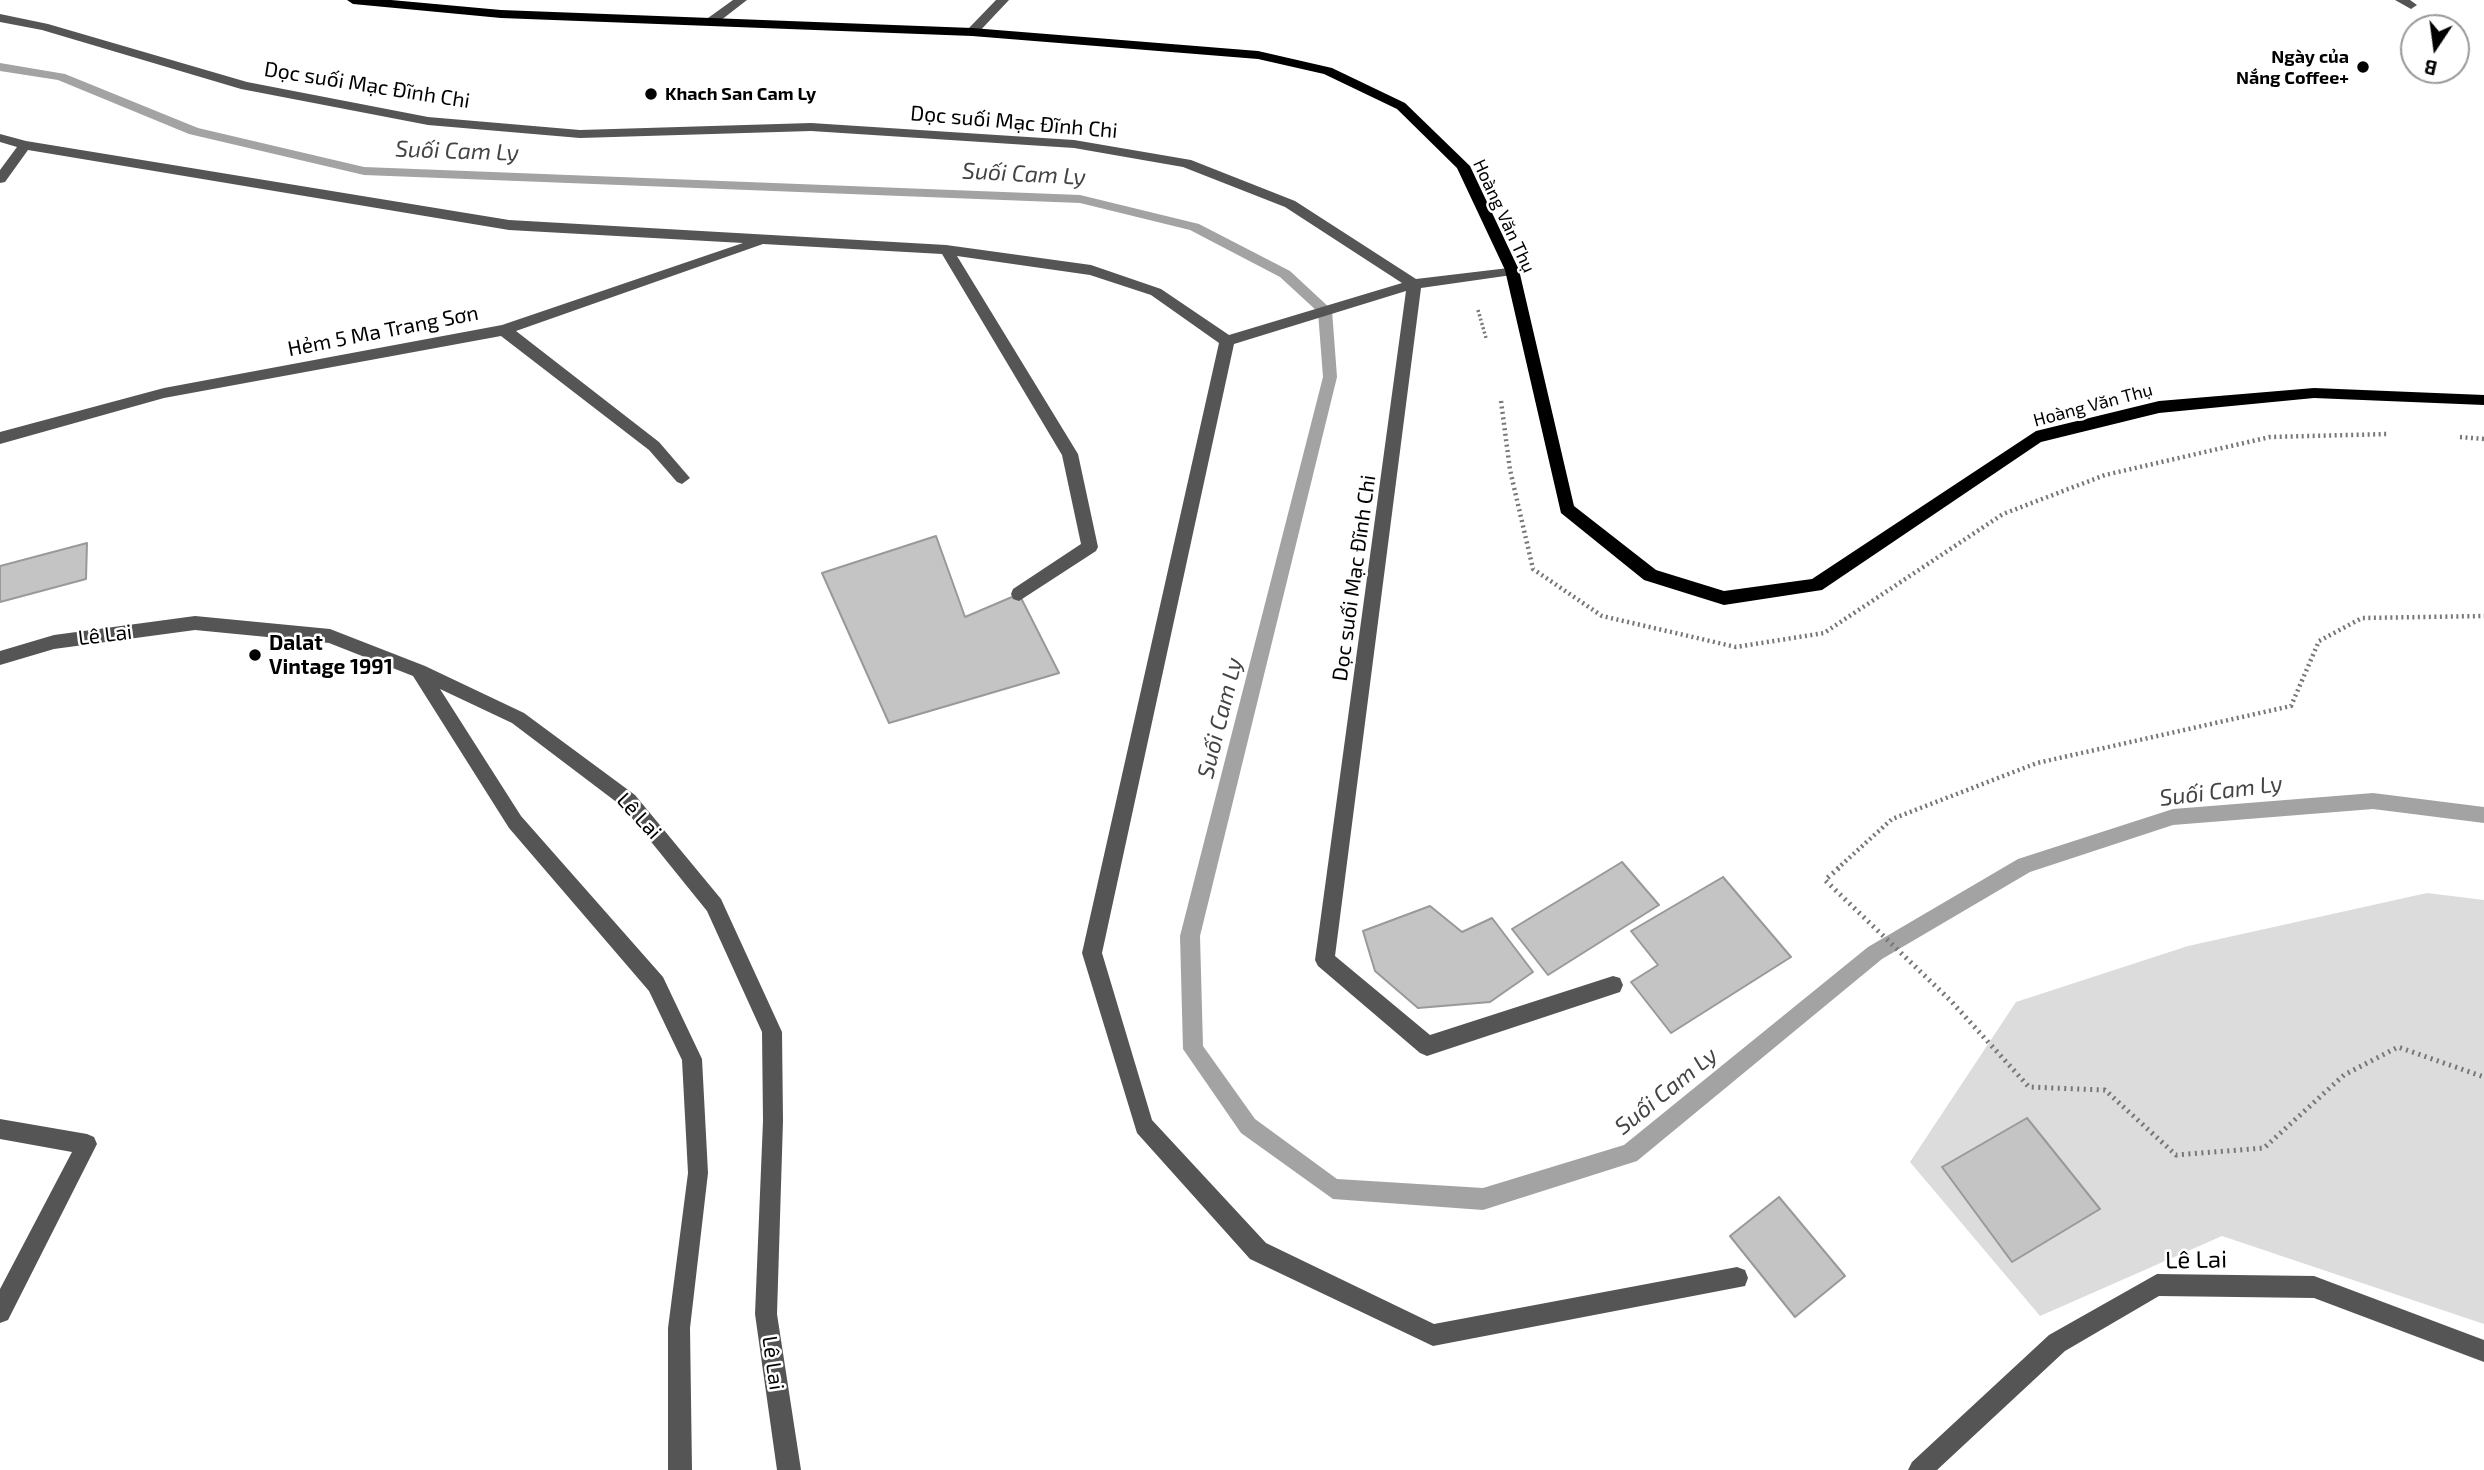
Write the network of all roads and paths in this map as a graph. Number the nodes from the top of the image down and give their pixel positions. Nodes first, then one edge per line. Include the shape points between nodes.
1 (353, 0) edge
2 (741, 0) edge
3 (1003, 0) edge
4 (0, 18) edge
5 (712, 21) junction
6 (972, 33) junction
7 (0, 138) edge
8 (25, 145) junction
9 (0, 179) edge
10 (766, 240) junction
11 (947, 250) junction
12 (1512, 270) junction
13 (1414, 284) junction
14 (504, 330) junction
15 (1227, 341) junction
16 (2484, 400) edge
17 (0, 439) edge
18 (682, 478) dead end
19 (1019, 594) dead end
20 (2484, 616) edge
21 (0, 658) edge
22 (419, 671) junction
23 (1613, 985) dead end
24 (2484, 1077) edge
25 (0, 1129) edge
26 (1737, 1278) dead end
27 (0, 1312) edge
28 (2484, 1351) edge
29 (680, 1470) edge
30 (789, 1470) edge
31 (1920, 1470) edge

1 - 5 main road, Hoàng Văn Thụ via 501,14
2 - 5 street
3 - 6 street
4 - 13 street, Dọc suối Mạc Đĩnh Chi via 245,86 428,121 580,134 811,127 1074,144 1186,163 1290,204
5 - 6 main road, Hoàng Văn Thụ
6 - 12 main road, Hoàng Văn Thụ via 1258,55 1328,71 1401,106 1463,166
7 - 8 street
8 - 9 street
8 - 10 street via 509,225
10 - 11 street
10 - 14 street, Hẻm 5 Ma Trang Sơn
11 - 15 street via 1091,270 1157,292
11 - 19 street via 1070,454 1090,547
12 - 13 street
12 - 16 main road, Hoàng Văn Thụ via 1567,509 1650,575 1724,598 1816,584 2036,438 2159,407 2301,394
13 - 15 street
13 - 23 street, Dọc suối Mạc Đĩnh Chi via 1325,960 1427,1046
14 - 17 street, Hẻm 5 Ma Trang Sơn via 164,393
14 - 18 street via 654,446
15 - 26 street via 1093,953 1144,1126 1258,1251 1433,1335
20 - 24 path via 2362,618 2319,641 2291,705 2037,763 1892,819 1825,880 1950,1000 2029,1087 2105,1090 2176,1155 2264,1148 2344,1075 2398,1047
21 - 22 street, Lê Lai via 54,642 195,623 330,636
22 - 29 street via 515,822 656,984 692,1059 698,1173 679,1328
22 - 30 street, Lê Lai via 517,718 629,801 715,905 772,1032 766,1314
25 - 27 street via 87,1144
28 - 31 street, Lê Lai via 2314,1287 2157,1285 2057,1343

